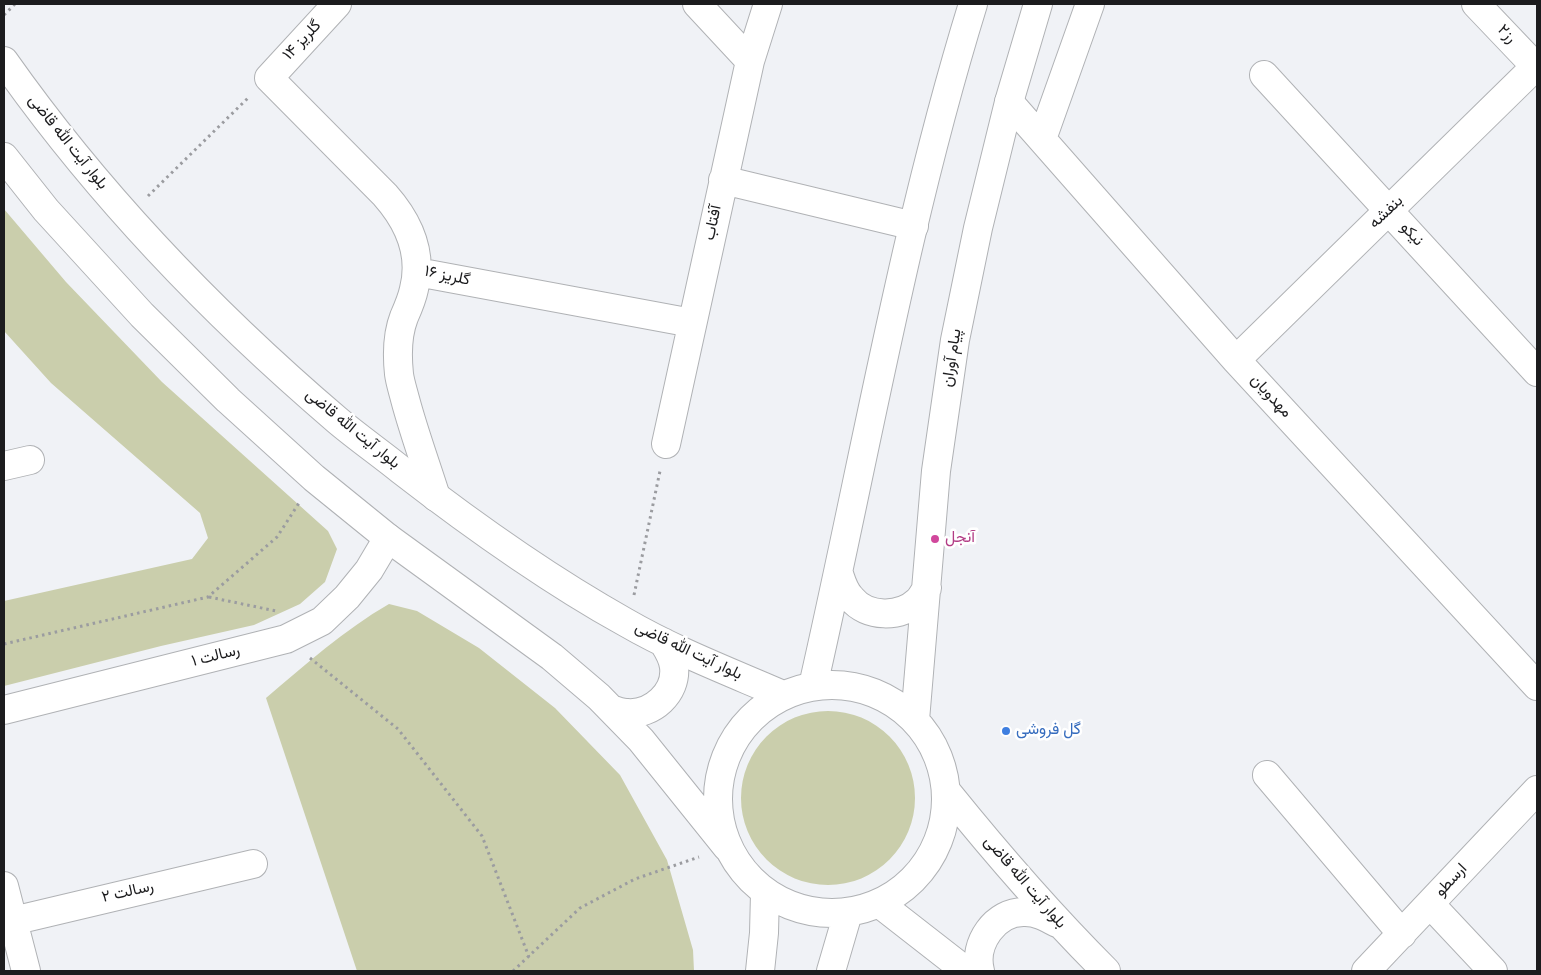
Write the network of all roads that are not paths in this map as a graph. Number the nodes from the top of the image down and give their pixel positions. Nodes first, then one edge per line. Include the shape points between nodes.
1 (337, 4) edge
2 (697, 4) edge
3 (768, 4) edge
4 (972, 4) edge
5 (1038, 4) edge
6 (1090, 4) edge
7 (1476, 4) edge
8 (4, 61) edge
9 (750, 61) junction
10 (1536, 66) edge
11 (1264, 75) dead end
12 (269, 78) joint
13 (1009, 102) junction
14 (1042, 140) junction
15 (4, 157) edge
16 (723, 180) junction
17 (1388, 211) junction
18 (914, 226) junction
19 (417, 272) junction
20 (692, 323) junction
21 (1236, 360) junction
22 (1537, 372) edge
23 (666, 444) road end
24 (30, 460) dead end
25 (4, 466) edge
26 (436, 498) junction
27 (388, 538) junction
28 (839, 574) junction
29 (927, 588) junction
30 (663, 642) junction
31 (813, 686) junction
32 (1537, 686) edge
33 (783, 695) junction
34 (612, 709) junction
35 (4, 710) edge
36 (915, 720) junction
37 (1267, 775) dead end
38 (1537, 790) edge
39 (947, 792) junction
40 (727, 847) junction
41 (253, 864) dead end
42 (4, 886) edge
43 (765, 893) junction
44 (880, 904) junction
45 (1430, 904) junction
46 (848, 913) junction
47 (8, 922) edge
48 (1060, 926) junction
49 (1402, 934) junction
50 (26, 971) edge
51 (760, 971) edge
52 (830, 971) edge
53 (966, 971) edge
54 (980, 971) edge
55 (1106, 971) edge
56 (1366, 971) edge
57 (1493, 971) edge

1 - 12 main road, گلریز ۱۴
2 - 9 main road
3 - 9 main road, آفتاب
4 - 18 main road
5 - 13 main road, پیام آوران
6 - 14 main road
7 - 10 main road, رز۲
8 - 26 main road, بلوار آیت ‌الله قاضی via 84,167 210,303 339,421
9 - 16 main road, آفتاب
10 - 17 main road, بنفشه
11 - 17 main road, نیکو
12 - 19 main road, گلریز ۱۶ via 399,211 416,251
13 - 14 main road, مهدویان
13 - 29 main road, پیام آوران via 955,340 936,471
14 - 21 main road, مهدویان
15 - 27 main road via 46,210 142,315 228,400 314,478
16 - 18 main road
16 - 20 main road, آفتاب
17 - 21 main road, بنفشه
17 - 22 main road, نیکو
18 - 28 main road
19 - 20 main road, گلریز ۱۶
19 - 26 main road via 399,336 399,375
20 - 23 main road, آفتاب
21 - 32 main road, مهدویان
24 - 25 main road
26 - 30 main road, بلوار آیت ‌الله قاضی via 530,563
27 - 34 main road via 552,657
27 - 35 main road, رسالت ۱ via 369,570 347,597 322,621 286,639
28 - 29 main road via 843,588 852,600 878,613 907,609
28 - 31 main road
29 - 36 main road, پیام آوران
30 - 33 main road, بلوار آیت ‌الله قاضی
30 - 34 main road via 671,654 674,669 672,684 665,697 654,707 641,712 626,713
31 - 33 main road
31 - 36 main road via 841,685 868,690 893,702
33 - 40 main road via 753,715 731,743 721,768 717,812
34 - 40 main road
36 - 39 main road via 937,753
37 - 49 main road
38 - 45 main road, ارسطو
39 - 44 main road via 944,826 931,858 909,885
39 - 48 main road, بلوار آیت ‌الله قاضی
40 - 43 main road via 743,872
41 - 47 main road, رسالت ۲
42 - 47 main road
43 - 46 main road via 791,906 819,914
43 - 51 main road
44 - 46 main road
44 - 53 main road
45 - 49 main road, ارسطو
45 - 57 main road
46 - 52 main road
47 - 50 main road
48 - 54 main road via 1043,915 1030,912 1003,917 988,930 979,948
48 - 55 main road, بلوار آیت ‌الله قاضی
49 - 56 main road, ارسطو

